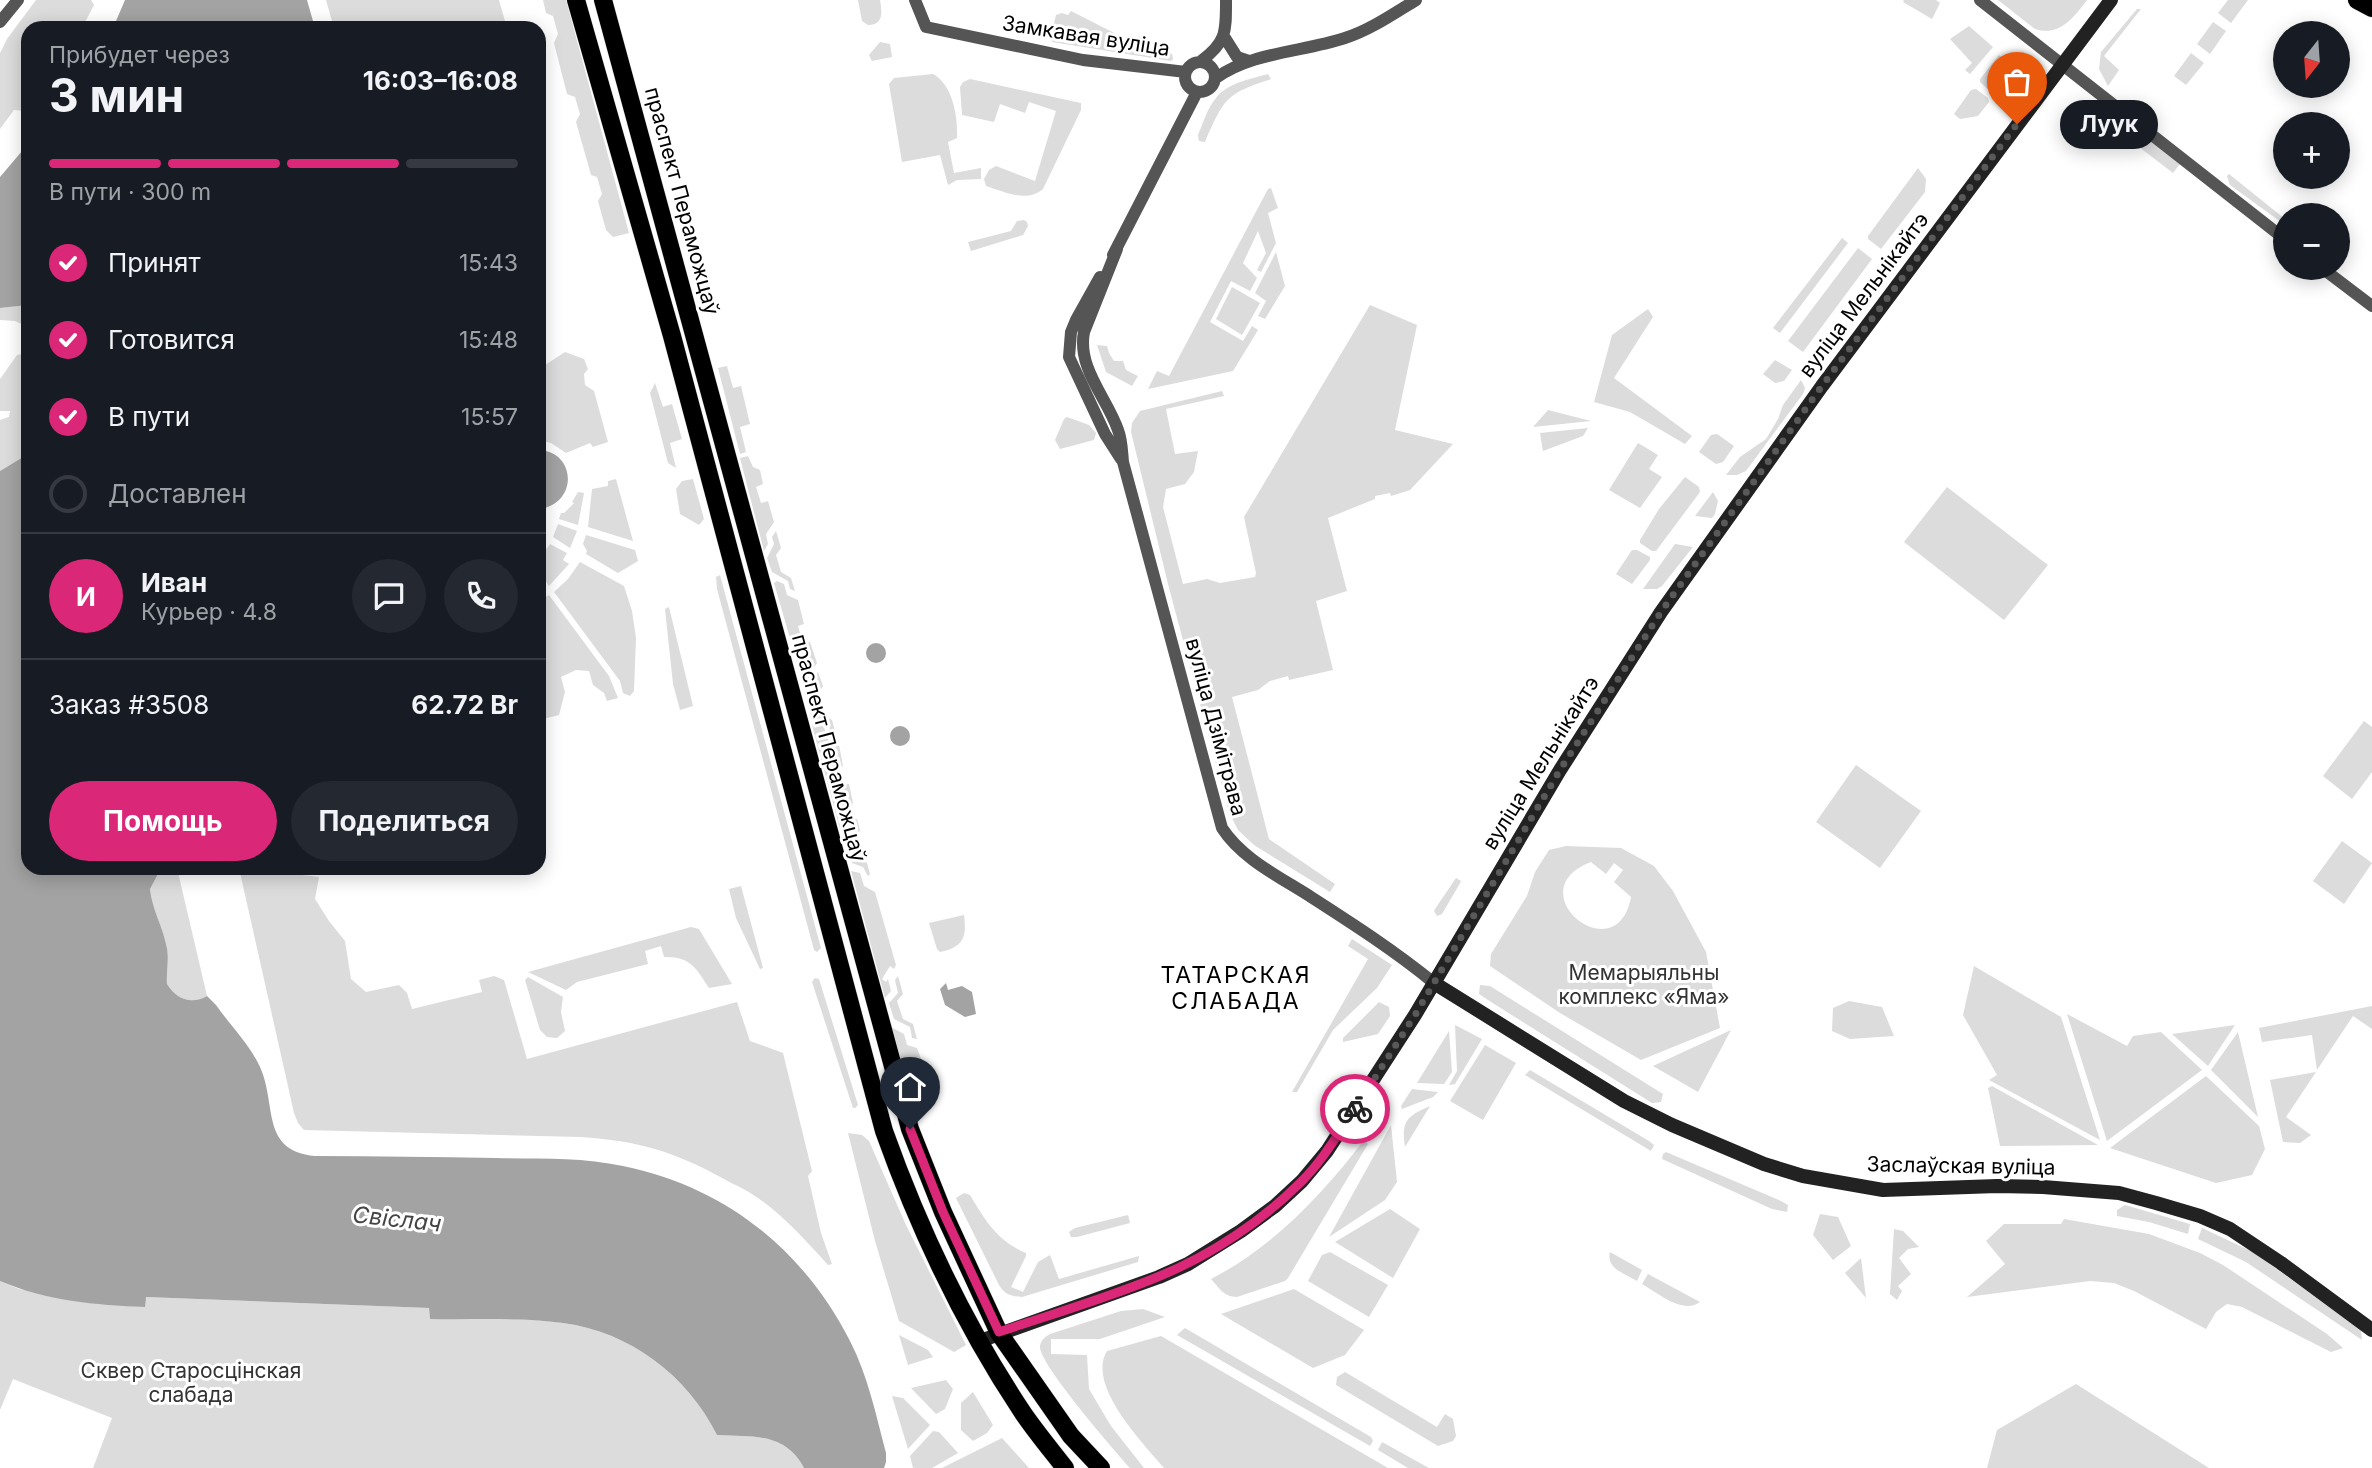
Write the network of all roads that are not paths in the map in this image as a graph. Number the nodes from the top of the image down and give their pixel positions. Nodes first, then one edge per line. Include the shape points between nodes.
1 (18, 0) edge
2 (576, 0) edge
3 (603, 0) edge
4 (915, 0) edge
5 (1226, 0) edge
6 (1416, 0) edge
7 (1980, 0) edge
8 (2111, 0) edge
9 (2357, 0) edge
10 (2372, 8) edge
11 (0, 22) edge
12 (1224, 38) junction
13 (1201, 61) junction
14 (1249, 61) junction
15 (2061, 64) junction
16 (1186, 72) junction
17 (1216, 78) junction
18 (1197, 92) junction
19 (2273, 230) edge
20 (2338, 280) edge
21 (2372, 306) edge
22 (1434, 983) junction
23 (2372, 1330) edge
24 (999, 1332) junction
25 (980, 1341) junction
26 (1065, 1468) edge
27 (1101, 1468) edge

1 - 11 street
2 - 25 main road via 676,349 884,1131 900,1178
3 - 24 main road, праспект Пераможцаў via 898,1090 929,1180
4 - 16 street, Замкавая вуліца via 926,27 1083,60
5 - 12 street
6 - 14 street via 1348,37
7 - 15 street
8 - 15 main road, вуліца Мельнікайтэ
9 - 10 main road
12 - 13 street
12 - 14 street via 1237,57
13 - 16 street
13 - 17 street via 1214,68
14 - 17 street
15 - 19 street
15 - 22 main road, вуліца Мельнікайтэ via 1661,612 1560,770
16 - 18 street via 1186,82
17 - 18 street via 1211,87
18 - 22 street, вуліца Дзімітрава via 1076,320 1069,357 1123,462 1222,828 1252,858
20 - 21 street
22 - 23 main road, Заслаўская вуліца via 1624,1101 1764,1164 1883,1190 2043,1187 2119,1193 2156,1202 2230,1229
22 - 24 main road, вуліца Мельнікайтэ via 1327,1152 1275,1206 1188,1264
24 - 25 main road, вуліца Мельнікайтэ
24 - 27 main road, праспект Пераможцаў via 1071,1436
25 - 26 main road via 1025,1416

